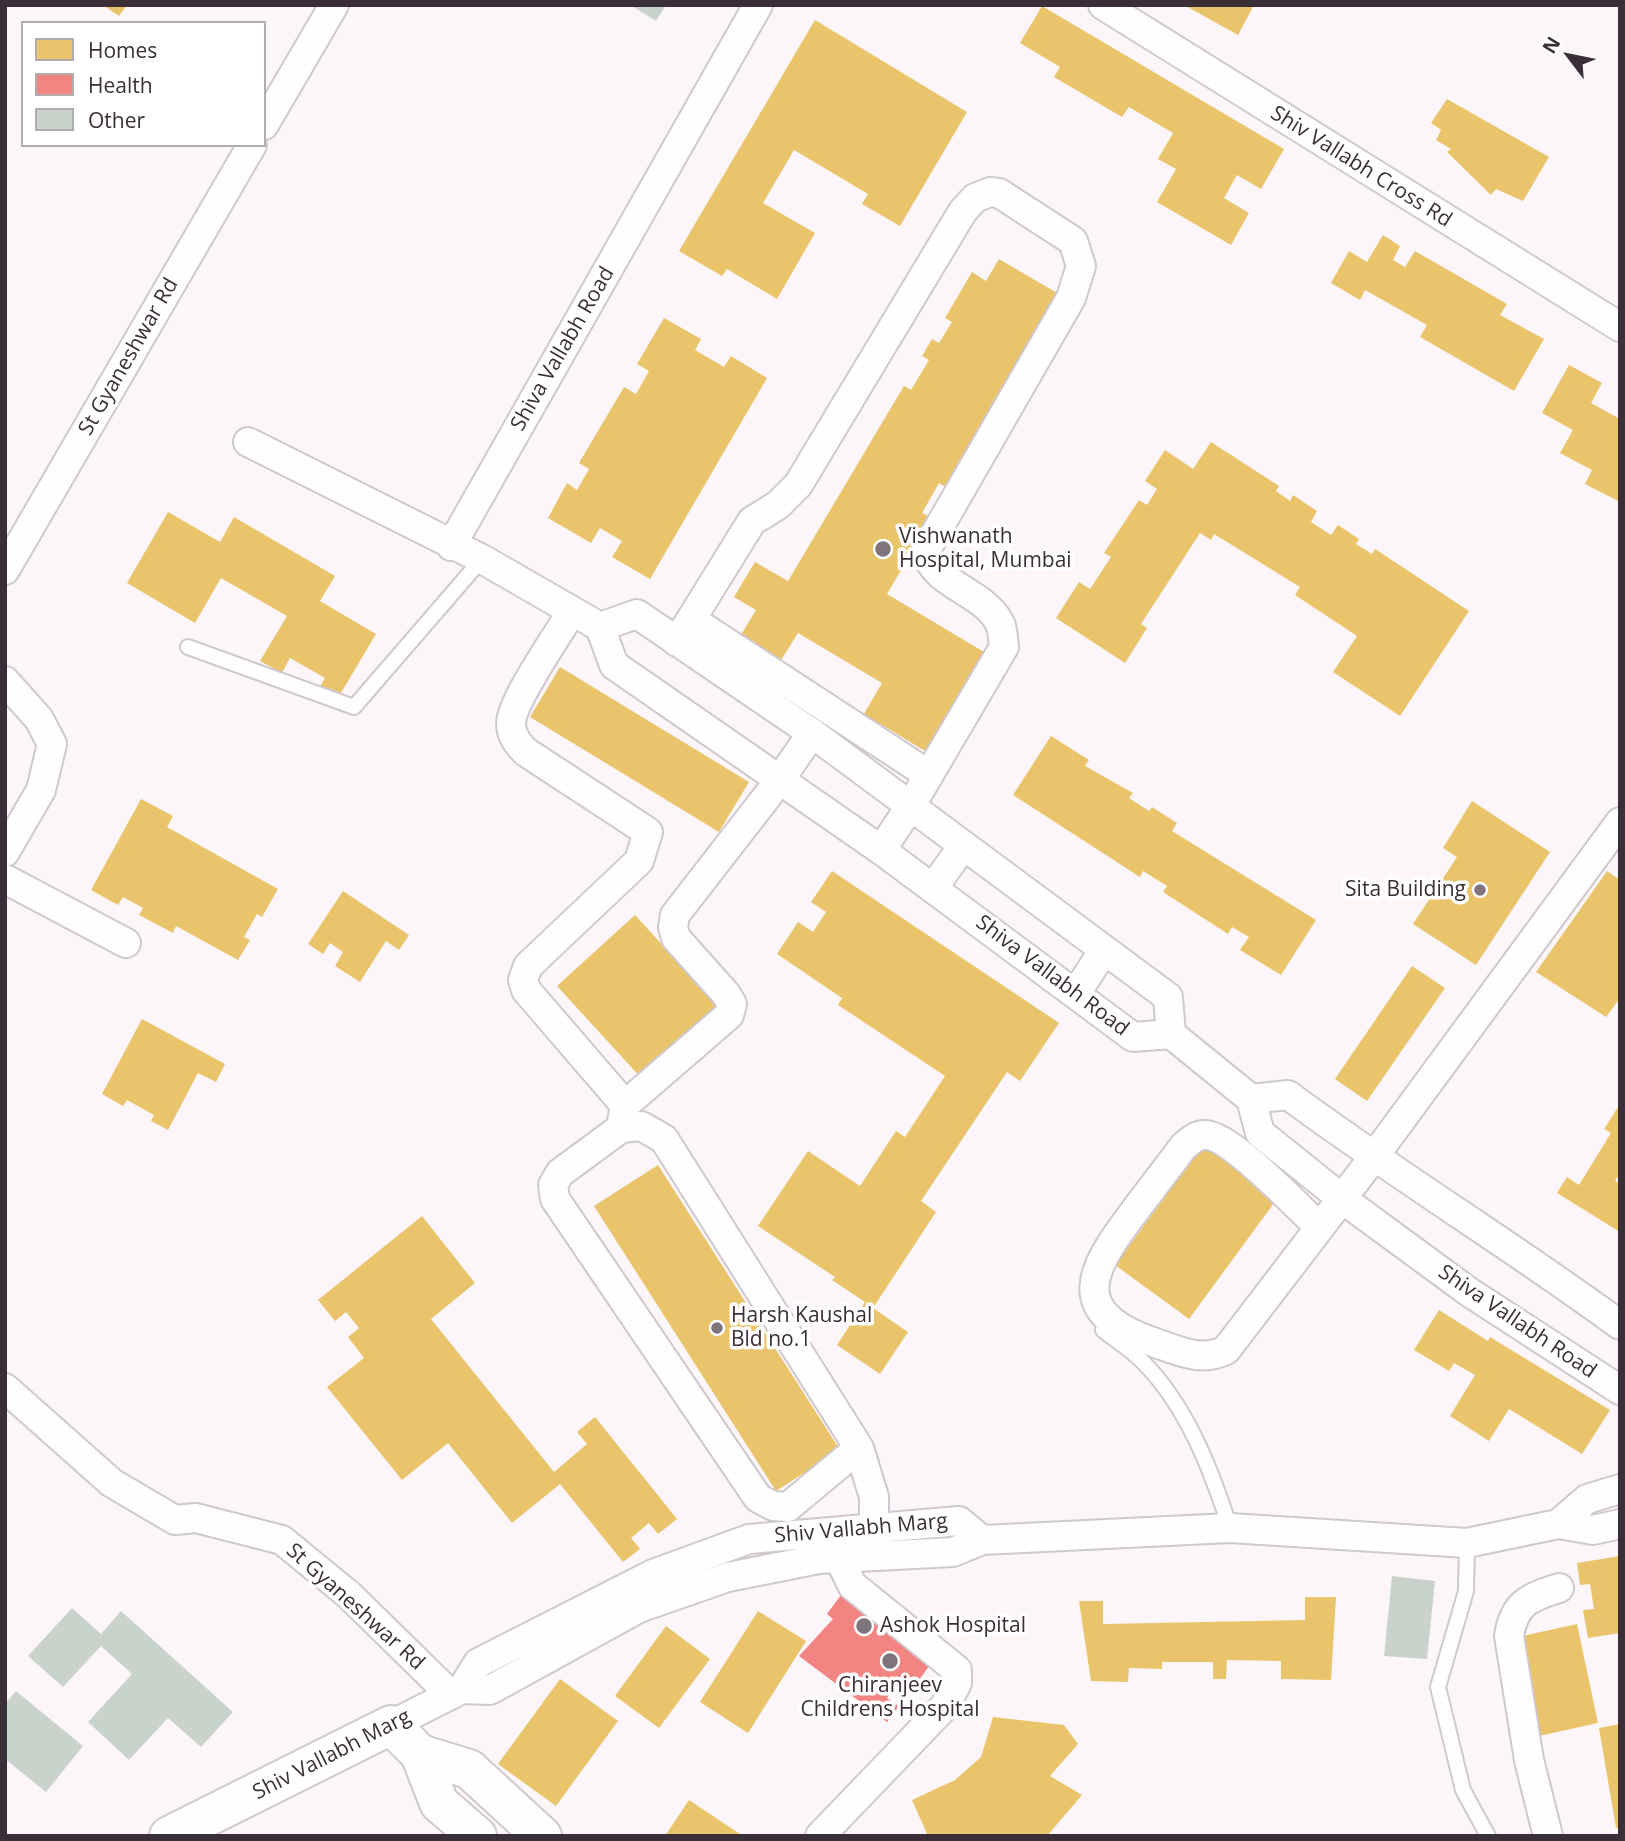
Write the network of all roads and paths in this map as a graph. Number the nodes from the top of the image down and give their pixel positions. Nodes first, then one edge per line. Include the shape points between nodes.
1 (334, 5) edge
2 (758, 5) edge
3 (1102, 5) edge
4 (266, 122) edge
5 (251, 147) edge
6 (1620, 327) edge
7 (248, 442) dead end
8 (451, 546) junction
9 (482, 559) junction
10 (5, 570) edge
11 (572, 611) junction
12 (600, 627) junction
13 (685, 631) junction
14 (188, 647) dead end
15 (5, 681) edge
16 (812, 733) junction
17 (929, 775) junction
18 (779, 781) junction
19 (910, 807) junction
20 (1620, 822) edge
21 (962, 846) junction
22 (881, 850) junction
23 (5, 852) edge
24 (5, 879) edge
25 (933, 888) junction
26 (126, 943) dead end
27 (1104, 950) junction
28 (1076, 993) junction
29 (1171, 1034) junction
30 (1251, 1099) junction
31 (623, 1116) junction
32 (1373, 1158) junction
33 (1341, 1198) junction
34 (1319, 1227) junction
35 (1620, 1325) edge
36 (1102, 1330) dead end
37 (5, 1388) edge
38 (1620, 1390) edge
39 (859, 1448) junction
40 (1620, 1489) edge
41 (1558, 1524) junction
42 (1620, 1524) edge
43 (874, 1527) junction
44 (1230, 1528) junction
45 (982, 1540) junction
46 (1467, 1543) junction
47 (839, 1558) junction
48 (1559, 1588) dead end
49 (456, 1692) junction
50 (390, 1725) junction
51 (419, 1754) junction
52 (169, 1836) edge
53 (477, 1836) edge
54 (542, 1836) edge
55 (820, 1836) edge
56 (1488, 1836) edge
57 (1548, 1836) edge

1 - 4 street
2 - 8 street, Shiva Vallabh Road
3 - 6 street, Shiv Vallabh Cross Rd
5 - 10 street, St Gyaneshwar Rd
7 - 8 street
8 - 9 street
9 - 11 street
9 - 14 lane via 354,707
11 - 12 street
11 - 31 street via 522,694 511,722 515,741 648,832 639,861 528,966 523,980 526,990
12 - 13 street via 637,614
12 - 18 street, Shiva Vallabh Road via 614,665
13 - 16 street
13 - 17 street
13 - 17 street via 751,521 778,505 798,485 975,198 999,193 1073,241 1082,266 1071,298 926,550 937,569 990,609 1000,625 1004,647
15 - 23 street via 39,719 52,744 41,790
16 - 18 street
16 - 19 street
17 - 19 street
18 - 22 street, Shiva Vallabh Road
18 - 31 street via 676,915 673,927 676,938 732,1004 729,1015
19 - 21 street
19 - 22 street
20 - 32 street
21 - 25 street
21 - 27 street
22 - 25 street, Shiva Vallabh Road
24 - 26 street
25 - 28 street, Shiva Vallabh Road
27 - 28 street
27 - 29 street via 1168,997
28 - 29 street, Shiva Vallabh Road via 1133,1037
29 - 30 street
30 - 32 street via 1288,1095
30 - 33 street, Shiva Vallabh Road via 1260,1133
31 - 39 street via 664,1139
31 - 39 street via 560,1173 553,1185 555,1199 748,1484 758,1498 788,1507
32 - 33 street
32 - 35 street
33 - 34 street
33 - 38 street, Shiva Vallabh Road via 1469,1292
34 - 34 street via 1226,1350 1212,1357 1196,1356 1125,1329 1100,1307 1094,1289 1105,1250 1193,1138 1206,1135 1235,1149
36 - 44 lane via 1141,1360 1176,1402 1216,1484
37 - 49 street, St Gyaneshwar Rd via 112,1483 175,1520 197,1518 282,1540
39 - 43 street via 874,1497
40 - 41 street via 1587,1499
41 - 42 street via 1593,1530
41 - 46 street
43 - 45 street, Shiv Vallabh Marg via 960,1521
43 - 49 street, Shiv Vallabh Marg via 749,1539 653,1574 478,1663
44 - 45 street
44 - 46 street
45 - 47 street via 953,1552
46 - 56 lane via 1466,1591 1438,1687 1463,1790
47 - 49 street via 716,1582 639,1608 490,1690
47 - 55 street via 852,1585 957,1670 957,1683 945,1706
48 - 57 street via 1538,1594 1518,1608 1509,1636 1529,1760
49 - 50 street, Shiv Vallabh Marg
50 - 51 street
50 - 52 street, Shiv Vallabh Marg
51 - 53 street via 439,1803
51 - 54 street via 469,1769

